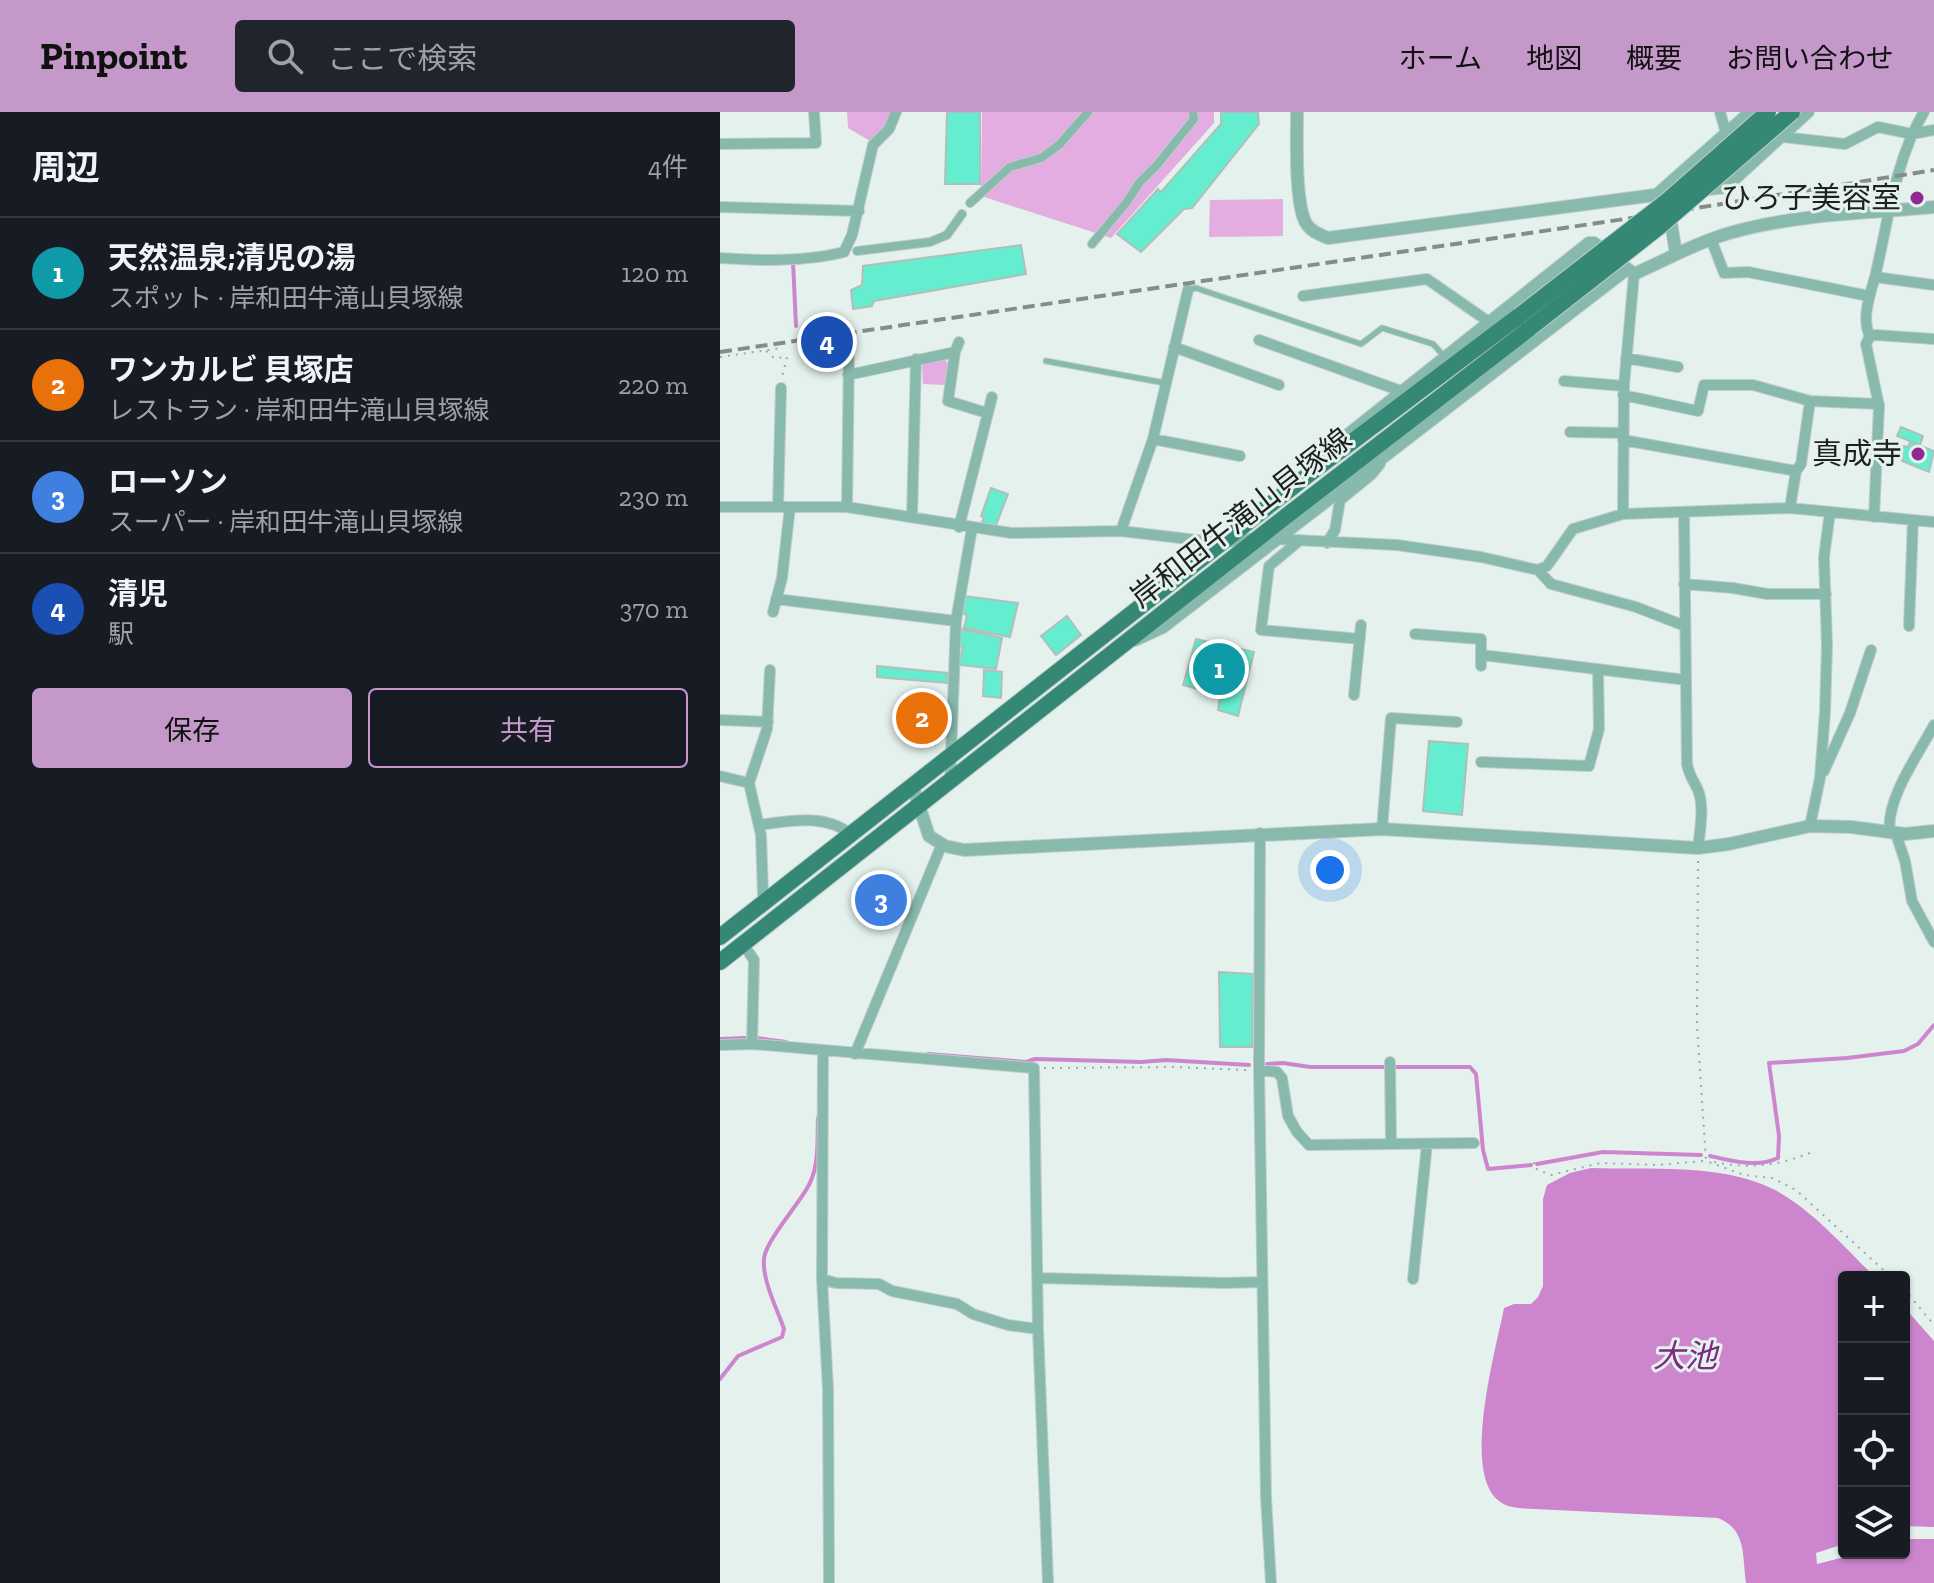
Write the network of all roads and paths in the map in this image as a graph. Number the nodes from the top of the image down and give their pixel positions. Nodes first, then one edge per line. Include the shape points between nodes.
1 (814, 112) edge
2 (896, 112) edge
3 (1088, 112) edge
4 (1193, 112) edge
5 (1297, 112) edge
6 (1720, 112) edge
7 (1749, 112) edge
8 (1768, 112) edge
9 (1792, 112) edge
10 (1809, 112) edge
11 (1924, 112) edge
12 (1934, 130) edge
13 (1912, 134) junction
14 (1722, 136) junction
15 (1783, 137) junction
16 (720, 144) edge
17 (1747, 169) junction
18 (1661, 195) junction
19 (970, 203) dead end
20 (720, 207) edge
21 (1934, 207) edge
22 (859, 211) junction
23 (1890, 211) junction
24 (962, 214) dead end
25 (1711, 239) junction
26 (1092, 244) dead end
27 (857, 251) dead end
28 (1676, 254) junction
29 (720, 258) edge
30 (1630, 272) junction
31 (1875, 277) junction
32 (1934, 285) edge
33 (1188, 290) joint
34 (1303, 296) dead end
35 (1869, 296) junction
36 (1489, 322) junction
37 (1525, 322) junction
38 (1870, 336) junction
39 (1934, 339) edge
40 (1259, 340) dead end
41 (1174, 347) junction
42 (781, 348) dead end
43 (766, 350) junction
44 (849, 352) dead end
45 (1445, 356) junction
46 (720, 357) edge
47 (1626, 358) junction
48 (916, 359) junction
49 (1046, 361) dead end
50 (1678, 367) dead end
51 (848, 375) junction
52 (1564, 381) dead end
53 (1165, 383) junction
54 (1279, 385) dead end
55 (781, 388) joint
56 (1401, 391) junction
57 (1624, 391) junction
58 (992, 397) dead end
59 (1810, 401) junction
60 (1879, 404) junction
61 (987, 413) junction
62 (1570, 432) dead end
63 (1623, 437) junction
64 (1153, 439) junction
65 (1392, 450) junction
66 (1240, 456) dead end
67 (1796, 471) junction
68 (720, 507) edge
69 (784, 507) junction
70 (847, 507) junction
71 (1790, 508) junction
72 (1830, 512) junction
73 (1684, 513) junction
74 (1623, 514) junction
75 (912, 517) junction
76 (1874, 517) junction
77 (1913, 520) junction
78 (1934, 522) edge
79 (1247, 523) junction
80 (959, 527) junction
81 (972, 528) junction
82 (1121, 531) junction
83 (1262, 537) junction
84 (1280, 539) junction
85 (1299, 541) junction
86 (1222, 543) junction
87 (1327, 543) junction
88 (1538, 570) junction
89 (1684, 584) junction
90 (1826, 594) junction
91 (776, 599) junction
92 (773, 612) dead end
93 (956, 621) junction
94 (1361, 625) dead end
95 (1685, 626) junction
96 (1909, 626) dead end
97 (1415, 634) dead end
98 (1360, 639) junction
99 (1125, 645) junction
100 (1871, 650) dead end
101 (1598, 669) junction
102 (770, 670) dead end
103 (1686, 680) junction
104 (1354, 695) dead end
105 (720, 720) edge
106 (768, 722) junction
107 (1457, 722) dead end
108 (1934, 725) edge
109 (951, 757) junction
110 (1481, 762) dead end
111 (720, 776) edge
112 (1820, 778) junction
113 (749, 783) junction
114 (950, 783) junction
115 (913, 787) junction
116 (919, 807) junction
117 (759, 825) junction
118 (1810, 826) junction
119 (1382, 829) junction
120 (1934, 831) edge
121 (1260, 833) junction
122 (1893, 834) junction
123 (852, 835) junction
124 (942, 844) junction
125 (1698, 848) junction
126 (766, 902) junction
127 (720, 937) edge
128 (1934, 942) edge
129 (743, 944) junction
130 (720, 961) edge
131 (752, 1044) junction
132 (720, 1045) edge
133 (823, 1051) junction
134 (855, 1054) junction
135 (1390, 1066) dead end
136 (1034, 1068) junction
137 (1259, 1070) junction
138 (1474, 1143) dead end
139 (1391, 1144) junction
140 (1427, 1144) junction
141 (1810, 1153) dead end
142 (1706, 1161) junction
143 (1534, 1162) dead end
144 (1884, 1271) edge
145 (1039, 1278) junction
146 (822, 1279) junction
147 (1413, 1279) dead end
148 (1262, 1282) junction
149 (1910, 1296) edge
150 (1934, 1325) edge
151 (1038, 1329) junction
152 (829, 1583) edge
153 (1048, 1583) edge
154 (1271, 1583) edge

1 - 16 street via 816,143
2 - 22 street via 873,145
3 - 19 street via 1059,145 1041,158 1010,167
4 - 26 street via 1194,119
5 - 18 street via 1304,221 1328,238
6 - 14 street
7 - 14 street
8 - 37 main road, 岸和田牛滝山貝塚線, bridge
9 - 37 main road, 岸和田牛滝山貝塚線, bridge via 1670,218
10 - 15 street
11 - 13 street
12 - 13 street
13 - 15 street via 1878,127 1845,144
13 - 23 street
14 - 17 street
14 - 18 street
15 - 17 street
17 - 18 street via 1726,188
18 - 28 street
20 - 22 street
21 - 23 street
22 - 29 street via 844,252
23 - 25 street via 1782,221
23 - 31 street
24 - 27 street via 947,235 930,242
25 - 28 street
25 - 35 street via 1724,273 1748,272
28 - 30 street
30 - 36 street via 1589,243
30 - 47 street
30 - 65 street
31 - 32 street
31 - 35 street
33 - 41 street
33 - 45 lane via 1196,288 1361,344 1382,328 1433,344
34 - 36 street via 1427,279
35 - 38 street
36 - 45 street
37 - 79 main road, 岸和田牛滝山貝塚線
37 - 83 main road, 岸和田牛滝山貝塚線
38 - 39 street
38 - 60 street via 1866,344
40 - 56 street
41 - 53 street
41 - 54 street
42 - 43 path
43 - 46 path
43 - 55 path via 774,358 787,357
44 - 51 street
45 - 56 street
47 - 50 street
47 - 57 street
48 - 51 street
48 - 61 street via 957,347 948,401
48 - 75 street
49 - 53 lane
51 - 70 street
52 - 57 street
53 - 64 street
55 - 69 street
56 - 79 street
57 - 59 street via 1698,411 1704,385 1753,385
57 - 63 street
58 - 61 street
59 - 60 street
59 - 67 street
60 - 76 street
61 - 80 street
62 - 63 street
63 - 67 street
63 - 74 street
64 - 66 street
64 - 82 street
65 - 84 street
65 - 87 street via 1340,500
67 - 71 street
68 - 69 street
69 - 70 street
69 - 91 street via 782,578
70 - 75 street
71 - 72 street
71 - 73 street
72 - 76 street
72 - 90 street
73 - 74 street
73 - 89 street
74 - 88 street via 1573,529 1547,566
75 - 80 street
76 - 77 street
77 - 78 street
77 - 96 street
79 - 86 main road, 岸和田牛滝山貝塚線
80 - 81 street
81 - 82 street via 1011,533
81 - 93 street
82 - 86 street
83 - 84 street
83 - 86 street
83 - 99 main road, 岸和田牛滝山貝塚線
84 - 85 street
84 - 99 street via 1163,627
85 - 87 street
85 - 98 street via 1269,566 1261,630
86 - 109 main road, 岸和田牛滝山貝塚線
87 - 88 street via 1397,545
88 - 95 street via 1551,584
89 - 90 street via 1767,594
89 - 95 street
90 - 112 street
91 - 92 street
91 - 93 street
93 - 109 street
94 - 98 street
95 - 103 street
97 - 101 street via 1481,639 1481,661
98 - 104 street
99 - 114 main road, 岸和田牛滝山貝塚線
100 - 112 street
101 - 103 street
101 - 110 street via 1599,729 1589,766
102 - 106 street
103 - 125 street via 1687,764 1700,803
105 - 106 street
106 - 113 street
107 - 119 street via 1391,718
108 - 122 street via 1892,805 1888,822
109 - 114 street
109 - 115 main road, 岸和田牛滝山貝塚線
111 - 113 street
112 - 118 street
113 - 117 street
114 - 116 main road, 岸和田牛滝山貝塚線
115 - 116 street
115 - 123 main road, 岸和田牛滝山貝塚線
116 - 124 street via 929,836
116 - 129 main road, 岸和田牛滝山貝塚線
117 - 123 street via 821,820
117 - 126 street
118 - 122 street
118 - 125 street
119 - 121 street
119 - 125 street
120 - 122 street
121 - 124 street via 964,850
121 - 137 street
122 - 128 street via 1905,861 1912,901
123 - 126 main road, 岸和田牛滝山貝塚線
124 - 134 street
125 - 142 path via 1697,1025
126 - 127 main road, 岸和田牛滝山貝塚線
129 - 130 main road, 岸和田牛滝山貝塚線
129 - 131 street via 754,960
131 - 132 street
131 - 133 street
133 - 134 street
133 - 146 street
134 - 136 street
135 - 139 street
136 - 137 path
136 - 145 street
137 - 139 street via 1277,1072 1282,1078 1288,1116 1309,1145
137 - 148 street
138 - 140 street
139 - 140 street
140 - 147 street
141 - 142 path via 1781,1164
142 - 143 path via 1600,1163 1551,1175 1534,1168
142 - 144 path via 1744,1175 1772,1178 1796,1190
145 - 148 street
145 - 151 street
146 - 151 street via 879,1284 957,1304 1008,1325
146 - 152 street
148 - 154 street
149 - 150 path
151 - 153 street

